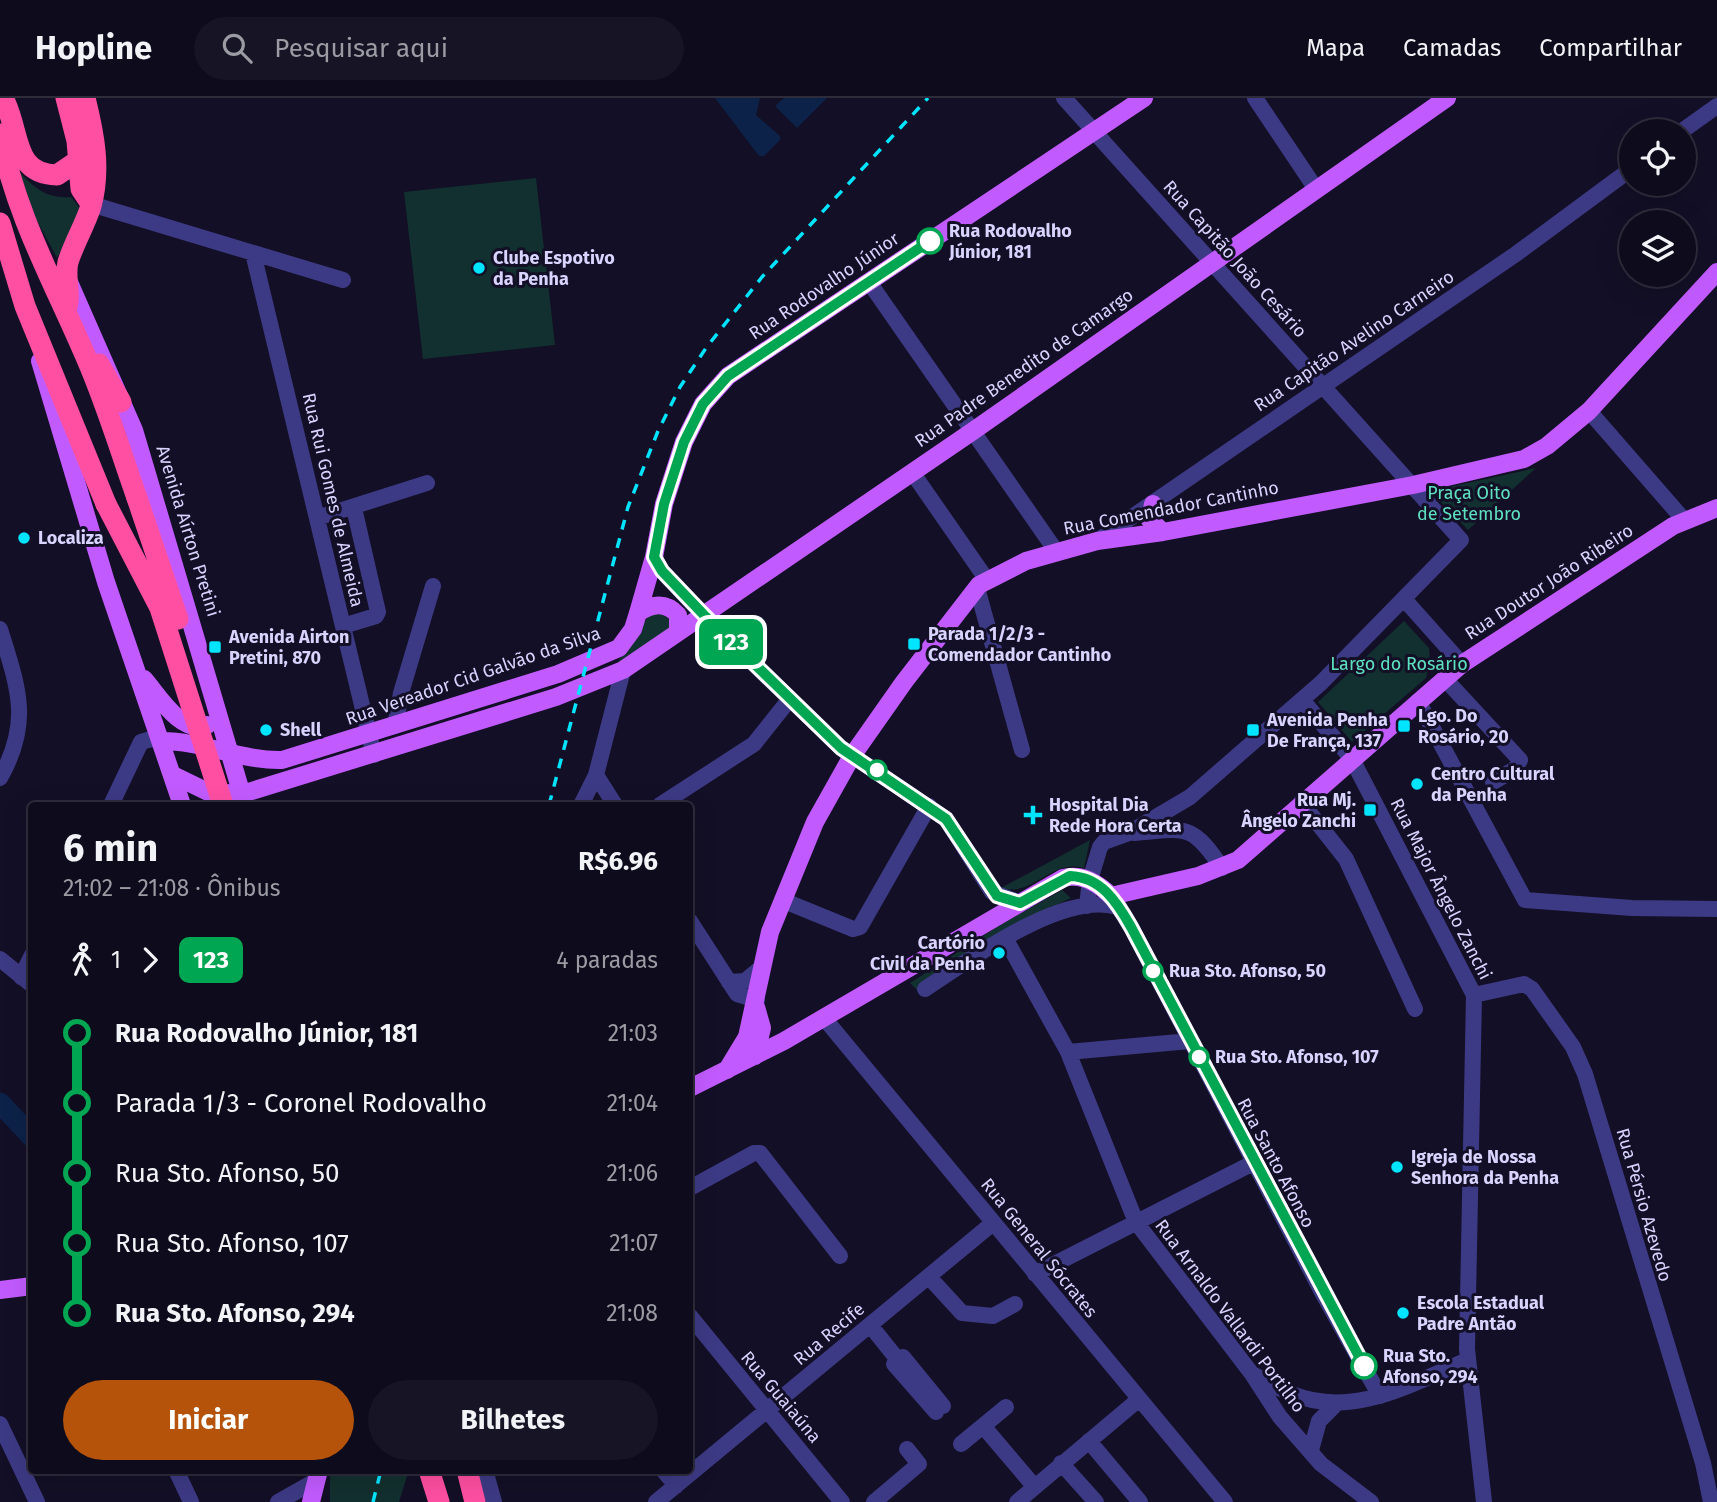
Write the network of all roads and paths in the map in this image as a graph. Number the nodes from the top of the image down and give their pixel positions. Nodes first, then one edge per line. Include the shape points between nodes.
1 (3, 98) edge
2 (66, 98) edge
3 (85, 98) edge
4 (1064, 98) edge
5 (1144, 98) edge
6 (1255, 98) edge
7 (1447, 98) edge
8 (1717, 106) edge
9 (1696, 121) edge
10 (1093, 132) junction
11 (0, 134) edge
12 (79, 160) junction
13 (1619, 178) edge
14 (1316, 190) junction
15 (91, 204) junction
16 (0, 223) edge
17 (253, 253) junction
18 (1213, 261) junction
19 (1717, 272) edge
20 (0, 275) edge
21 (68, 278) junction
22 (343, 281) dead end
23 (869, 282) junction
24 (25, 306) junction
25 (65, 312) junction
26 (35, 330) junction
27 (83, 352) junction
28 (1322, 385) junction
29 (121, 402) junction
30 (1589, 411) junction
31 (973, 431) junction
32 (912, 472) junction
33 (427, 483) dead end
34 (1413, 485) junction
35 (1153, 504) junction
36 (354, 508) junction
37 (1717, 508) edge
38 (317, 518) junction
39 (1684, 520) junction
40 (1163, 532) junction
41 (1097, 541) junction
42 (1056, 551) junction
43 (654, 557) junction
44 (982, 584) junction
45 (433, 586) dead end
46 (1404, 599) junction
47 (638, 613) junction
48 (704, 615) junction
49 (343, 626) junction
50 (0, 629) edge
51 (678, 632) junction
52 (1462, 664) junction
53 (623, 670) junction
54 (137, 671) junction
55 (1445, 679) junction
56 (789, 700) junction
57 (1302, 700) junction
58 (1418, 702) junction
59 (219, 715) junction
60 (395, 726) junction
61 (369, 735) junction
62 (162, 741) junction
63 (1022, 750) dead end
64 (229, 753) junction
65 (374, 755) junction
66 (852, 756) junction
67 (1352, 759) junction
68 (173, 775) junction
69 (596, 775) junction
70 (0, 778) edge
71 (1493, 782) dead end
72 (240, 801) edge
73 (112, 802) edge
74 (181, 802) edge
75 (222, 802) edge
76 (583, 802) edge
77 (613, 802) edge
78 (665, 802) edge
79 (1301, 802) junction
80 (929, 806) junction
81 (1129, 833) junction
82 (1222, 869) junction
83 (1090, 880) junction
84 (1119, 899) junction
85 (782, 900) junction
86 (1020, 903) junction
87 (1087, 906) junction
88 (1717, 909) edge
89 (693, 925) edge
90 (1004, 938) junction
91 (0, 959) edge
92 (762, 967) junction
93 (26, 981) edge
94 (729, 982) junction
95 (925, 989) dead end
96 (1474, 995) junction
97 (756, 1004) junction
98 (1415, 1009) dead end
99 (824, 1018) junction
100 (1190, 1041) junction
101 (1068, 1052) junction
102 (755, 1056) junction
103 (727, 1070) junction
104 (693, 1087) edge
105 (1255, 1162) junction
106 (693, 1186) edge
107 (1136, 1222) junction
108 (993, 1223) junction
109 (840, 1256) dead end
110 (1035, 1274) junction
111 (929, 1277) junction
112 (28, 1286) edge
113 (0, 1290) edge
114 (1015, 1304) dead end
115 (693, 1320) edge
116 (870, 1325) junction
117 (1468, 1360) junction
118 (1252, 1374) junction
119 (1381, 1396) junction
120 (1138, 1401) junction
121 (1337, 1403) junction
122 (1006, 1407) dead end
123 (939, 1409) dead end
124 (767, 1411) junction
125 (0, 1424) edge
126 (984, 1426) junction
127 (1089, 1441) junction
128 (961, 1444) dead end
129 (907, 1449) dead end
130 (1311, 1450) junction
131 (1710, 1462) edge
132 (1061, 1463) junction
133 (693, 1472) edge
134 (178, 1474) edge
135 (318, 1474) edge
136 (319, 1474) edge
137 (319, 1474) edge
138 (430, 1474) edge
139 (442, 1474) edge
140 (468, 1474) edge
141 (486, 1474) edge
142 (666, 1474) edge
143 (691, 1474) edge
144 (676, 1486) junction
145 (1034, 1486) junction
146 (37, 1502) edge
147 (191, 1502) edge
148 (278, 1502) edge
149 (311, 1502) edge
150 (321, 1502) edge
151 (439, 1502) edge
152 (451, 1502) edge
153 (475, 1502) edge
154 (494, 1502) edge
155 (656, 1502) edge
156 (842, 1502) edge
157 (874, 1502) edge
158 (1017, 1502) edge
159 (1096, 1502) edge
160 (1140, 1502) edge
161 (1225, 1502) edge
162 (1371, 1502) edge
163 (1484, 1502) edge
164 (1711, 1502) edge

1 - 12 highway via 24,161 33,171 57,175
2 - 12 highway
3 - 15 highway via 96,157
4 - 10 street, Rua Capitão João Cesário
5 - 10 main road, Rua Rodovalho Júnior
6 - 14 street
7 - 14 main road, Rua Padre Benedito de Camargo
8 - 9 street
10 - 18 street, Rua Capitão João Cesário
10 - 23 main road, Rua Rodovalho Júnior
11 - 25 highway via 26,225
12 - 15 highway via 81,189
13 - 28 street, Rua Capitão Avelino Carneiro via 1516,254
14 - 18 main road, Rua Padre Benedito de Camargo
15 - 17 street
15 - 21 highway via 68,262
16 - 24 highway
17 - 22 street
17 - 38 street, Rua Rui Gomes de Almeida
18 - 28 street, Rua Capitão João Cesário
18 - 31 main road, Rua Padre Benedito de Camargo
19 - 30 main road, Rua Comendador Cantinho
20 - 24 highway
21 - 25 highway
21 - 29 main road, Avenida Aírton Pretini
23 - 31 street
23 - 43 main road, Rua Rodovalho Júnior via 728,376 703,404 684,442 664,504
24 - 26 highway
25 - 27 highway
26 - 54 main road via 46,387
26 - 75 highway, bridge via 106,504 160,608
27 - 29 highway via 94,355
27 - 72 highway, bridge
28 - 34 street, Rua Capitão João Cesário
28 - 35 street, Rua Capitão Avelino Carneiro
29 - 59 main road, Avenida Aírton Pretini via 138,442
30 - 34 main road, Rua Comendador Cantinho via 1524,459
30 - 39 street
31 - 32 main road, Rua Padre Benedito de Camargo
31 - 42 street
32 - 44 street
32 - 48 main road, Rua Padre Benedito de Camargo
33 - 36 street
34 - 40 main road, Rua Comendador Cantinho
34 - 46 street, Rua Capitão João Cesário via 1461,540
35 - 40 main road via 1150,520
35 - 41 street, Rua Capitão Avelino Carneiro
36 - 38 street
36 - 49 street via 378,612
37 - 39 main road, Rua Doutor João Ribeiro
38 - 49 street, Rua Rui Gomes de Almeida
39 - 52 main road, Rua Doutor João Ribeiro
40 - 41 main road, Rua Comendador Cantinho
41 - 42 main road, Rua Comendador Cantinho
42 - 44 main road, Rua Comendador Cantinho
43 - 47 main road, Rua Vereador Cid Galvão da Silva
43 - 48 street
44 - 63 street
44 - 66 main road, Rua Comendador Cantinho
45 - 60 street
46 - 52 street
46 - 57 street
47 - 51 main road via 652,605 666,606 678,615
47 - 60 main road, Rua Vereador Cid Galvão da Silva via 626,639 608,654
48 - 51 main road, Rua Padre Benedito de Camargo
48 - 56 street
49 - 61 street, Rua Rui Gomes de Almeida
50 - 70 street via 18,686 21,718 16,746
51 - 53 main road, Rua Padre Benedito de Camargo
52 - 55 main road, Rua Doutor João Ribeiro
53 - 65 main road via 576,690
53 - 69 street
54 - 59 main road via 186,725 201,728
54 - 62 main road
55 - 58 main road, Rua Doutor João Ribeiro
55 - 71 street via 1520,760 1516,769
56 - 66 street
56 - 78 street via 754,744
57 - 67 street
57 - 81 street via 1191,797
58 - 67 main road, Rua Doutor João Ribeiro
58 - 88 street via 1519,893 1532,902
59 - 64 main road, Avenida Aírton Pretini
60 - 61 main road, Rua Vereador Cid Galvão da Silva
61 - 64 main road, Rua Vereador Cid Galvão da Silva via 282,760
61 - 65 street, Rua Rui Gomes de Almeida
62 - 64 main road, Rua Vereador Cid Galvão da Silva
62 - 68 main road
62 - 73 street via 141,742
64 - 72 main road, Avenida Aírton Pretini
65 - 72 main road
66 - 80 street
66 - 85 main road, Rua Comendador Cantinho via 815,822
67 - 79 main road, Rua Doutor João Ribeiro
67 - 96 street, Rua Major Ângelo Zanchi
68 - 72 main road
68 - 74 main road
69 - 76 street
69 - 77 street
79 - 82 main road, Rua Doutor João Ribeiro
79 - 98 street via 1346,859
80 - 85 street via 860,927 853,929
80 - 86 street via 953,828 992,892
81 - 82 street via 1191,832 1206,844
81 - 83 street via 1100,847
82 - 84 main road
83 - 84 main road
83 - 86 main road via 1063,878
83 - 87 street
84 - 87 street
84 - 100 street, Rua Santo Afonso
85 - 92 main road, Rua Comendador Cantinho
86 - 99 main road
87 - 90 street
89 - 94 street
90 - 95 street
90 - 101 street, Rua Arnaldo Vallardi Portilho
91 - 93 street
92 - 94 street via 745,981
92 - 97 main road, Rua Comendador Cantinho
94 - 97 street via 737,994
96 - 117 street, Rua Major Ângelo Zanchi
96 - 131 street, Rua Pérsio Azevedo via 1524,984 1573,1047
97 - 102 main road, Rua Comendador Cantinho via 762,1028
97 - 103 main road, Rua Comendador Cantinho via 740,1053
99 - 102 main road
99 - 108 street, Rua General Sócrates
100 - 101 street
100 - 105 street, Rua Santo Afonso
101 - 107 street, Rua Arnaldo Vallardi Portilho
102 - 103 main road
103 - 104 main road
105 - 107 street
105 - 119 street, Rua Santo Afonso
106 - 109 street via 760,1153
107 - 110 street
107 - 118 street, Rua Arnaldo Vallardi Portilho
108 - 110 street, Rua General Sócrates
108 - 111 street, Rua Recife
110 - 120 street, Rua General Sócrates
111 - 114 street via 962,1313 993,1315
111 - 116 street, Rua Recife
112 - 113 main road
115 - 124 street, Rua Guaiaúna
116 - 123 street via 898,1360 904,1358
116 - 124 street, Rua Recife
117 - 119 street
117 - 163 street, Rua Major Ângelo Zanchi
118 - 121 street via 1293,1395
118 - 130 street, Rua Arnaldo Vallardi Portilho via 1280,1417
119 - 121 street
120 - 127 street
120 - 161 street, Rua General Sócrates
121 - 130 street via 1319,1421
122 - 126 street
124 - 133 street, Rua Recife
124 - 156 street, Rua Guaiaúna
125 - 146 street
126 - 128 street
126 - 145 street
127 - 132 street
127 - 160 street
129 - 157 street via 919,1464
130 - 162 street, Rua Arnaldo Vallardi Portilho via 1321,1464
131 - 164 street, Rua Pérsio Azevedo
132 - 145 street
132 - 159 street
134 - 147 street
135 - 148 street
136 - 149 main road
137 - 150 main road
138 - 151 highway
139 - 152 highway
140 - 153 highway
141 - 154 street
142 - 144 street
143 - 144 street, Rua Recife
144 - 155 street, Rua Recife
145 - 158 street

